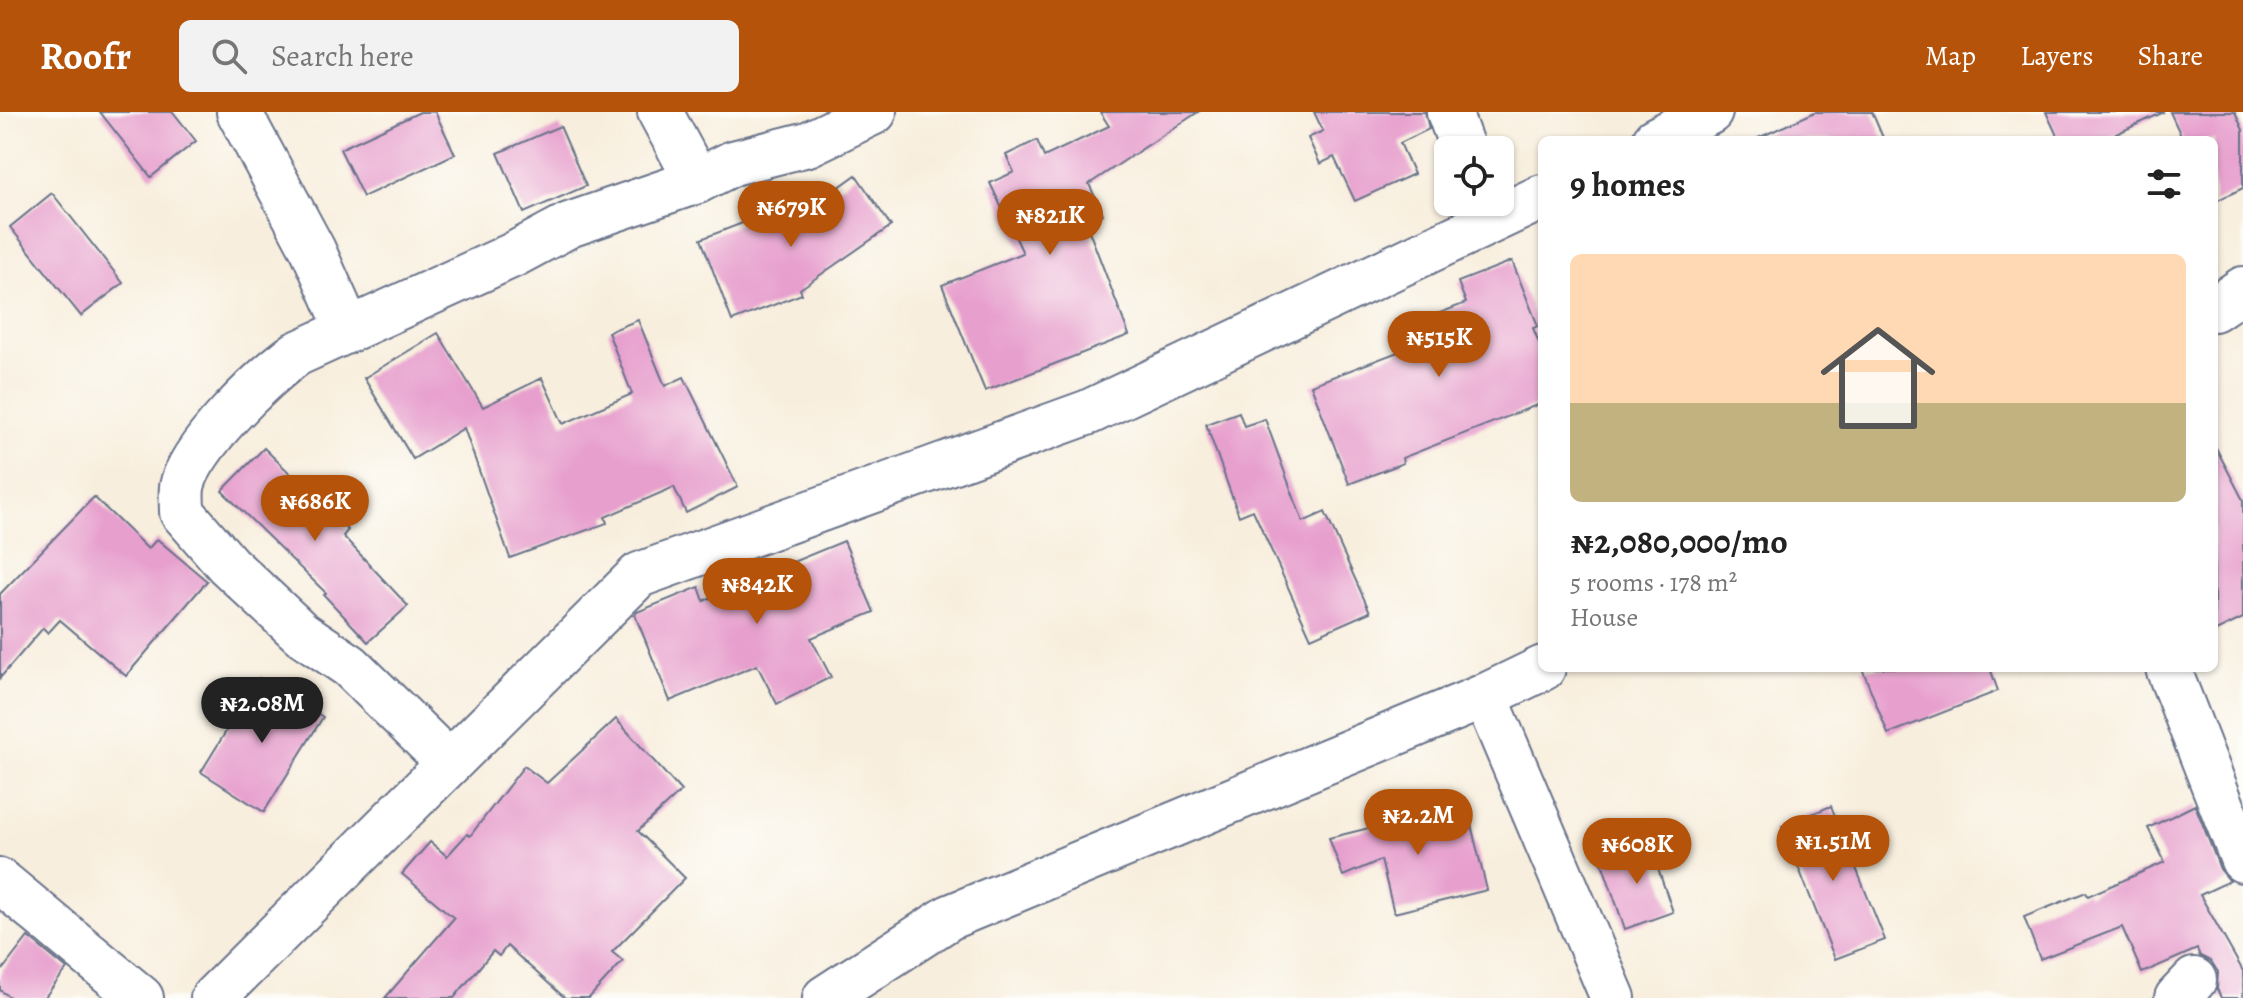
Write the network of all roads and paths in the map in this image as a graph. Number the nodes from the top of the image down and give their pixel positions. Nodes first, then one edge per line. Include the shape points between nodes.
1 (239, 112) edge
2 (660, 112) edge
3 (874, 112) edge
4 (1449, 112) edge
5 (1710, 112) edge
6 (1458, 136) edge
7 (1663, 136) edge
8 (697, 181) junction
9 (1538, 198) edge
10 (1514, 205) edge
11 (1480, 216) edge
12 (2243, 289) edge
13 (2218, 306) edge
14 (348, 329) junction
15 (1538, 670) edge
16 (2170, 672) edge
17 (1485, 696) junction
18 (449, 763) junction
19 (2243, 860) edge
20 (0, 881) edge
21 (834, 995) edge
22 (141, 998) edge
23 (213, 998) edge
24 (1613, 998) edge

1 - 14 street via 313,250
2 - 8 street
3 - 8 street via 808,144 733,163
4 - 6 street
5 - 7 street
8 - 14 street via 569,225
9 - 10 street
11 - 18 street via 1089,412 639,575
12 - 13 street
14 - 18 street via 296,354 239,403 189,467 182,512 228,565 301,633 350,666
15 - 17 street
16 - 19 street
17 - 21 street via 950,917
17 - 24 street
18 - 23 street
20 - 22 street

